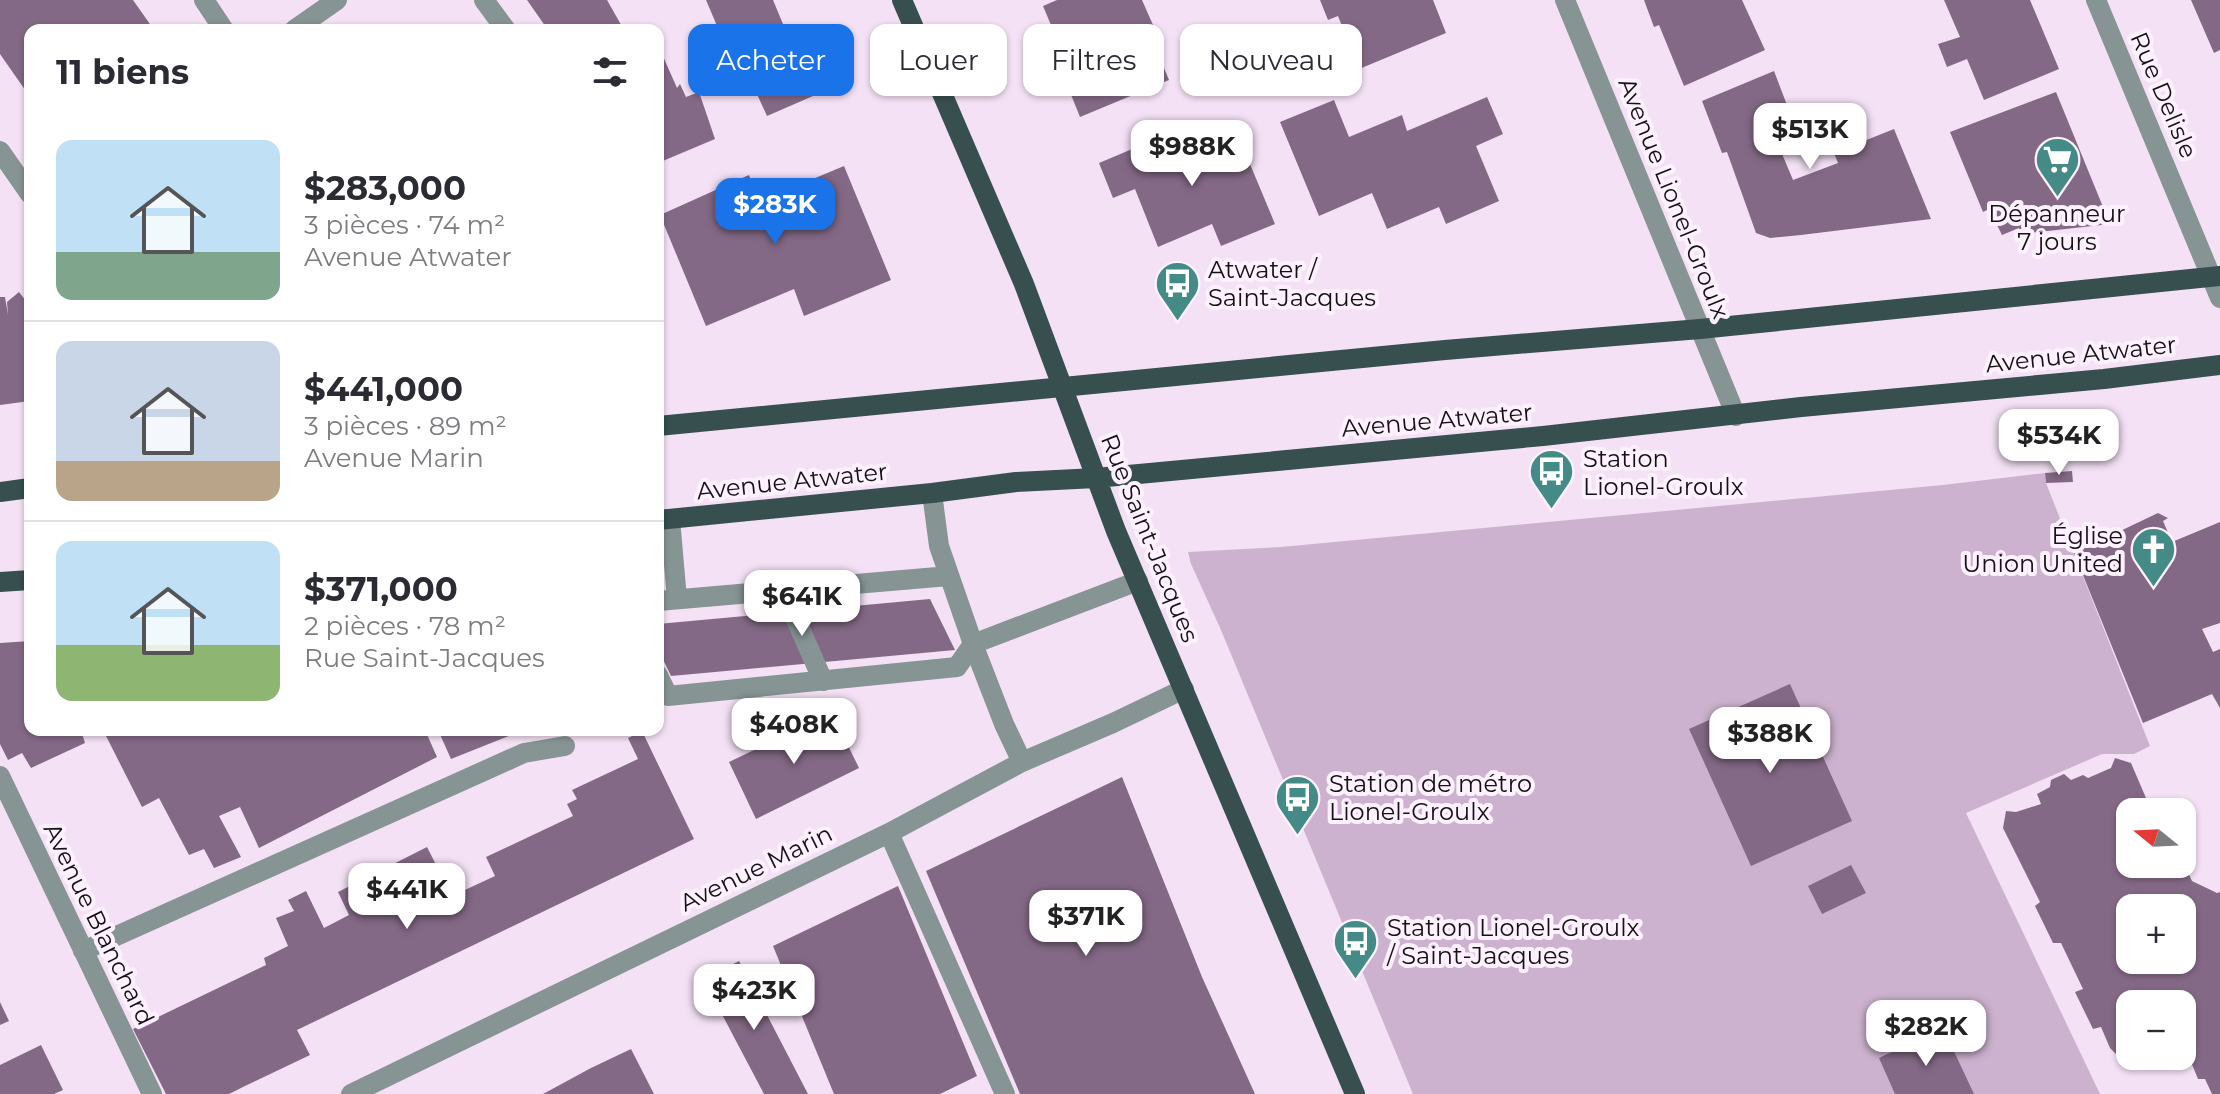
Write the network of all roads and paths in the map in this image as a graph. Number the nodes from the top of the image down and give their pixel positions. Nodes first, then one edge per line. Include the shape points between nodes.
1 (204, 0) edge
2 (337, 0) edge
3 (484, 0) edge
4 (902, 0) edge
5 (1565, 0) edge
6 (2096, 0) edge
7 (220, 24) edge
8 (303, 24) edge
9 (502, 24) edge
10 (0, 151) edge
11 (24, 185) edge
12 (2216, 277) edge
13 (2220, 298) edge
14 (1700, 329) junction
15 (2220, 365) edge
16 (1062, 386) junction
17 (1736, 416) junction
18 (664, 425) edge
19 (1096, 478) junction
20 (24, 489) edge
21 (0, 492) edge
22 (932, 493) junction
23 (664, 520) edge
24 (949, 576) junction
25 (24, 580) edge
26 (1138, 581) junction
27 (0, 582) edge
28 (783, 590) junction
29 (668, 600) edge
30 (973, 644) junction
31 (823, 681) junction
32 (664, 688) edge
33 (1184, 689) junction
34 (565, 746) dead end
35 (1022, 762) junction
36 (0, 776) edge
37 (889, 833) junction
38 (83, 951) junction
39 (1003, 1089) edge
40 (152, 1094) edge
41 (351, 1094) edge
42 (982, 1094) edge
43 (1355, 1094) edge

1 - 7 street
2 - 8 street
3 - 9 street
4 - 16 main road, Rue Saint-Jacques
5 - 14 street, Avenue Lionel-Groulx
6 - 12 street, Rue Delisle
10 - 11 street
12 - 13 street, Rue Delisle
12 - 14 main road
14 - 16 main road
14 - 17 street, Avenue Lionel-Groulx
15 - 17 main road, Avenue Atwater
16 - 18 main road
16 - 19 main road, Rue Saint-Jacques
17 - 19 main road, Avenue Atwater
19 - 22 main road, Avenue Atwater
19 - 26 main road, Rue Saint-Jacques
20 - 21 main road
22 - 23 main road, Avenue Atwater
22 - 24 street
23 - 29 street
24 - 28 street
24 - 30 street
25 - 27 main road
26 - 30 street
26 - 33 main road, Rue Saint-Jacques
28 - 29 street
28 - 31 street
30 - 31 street via 957,667
30 - 35 street
31 - 32 street via 668,696
33 - 35 street, Avenue Marin
33 - 43 main road, Rue Saint-Jacques
34 - 38 street via 524,753
35 - 37 street, Avenue Marin
36 - 38 street, Avenue Blanchard
37 - 39 street
37 - 41 street, Avenue Marin
38 - 40 street, Avenue Blanchard
39 - 42 street

